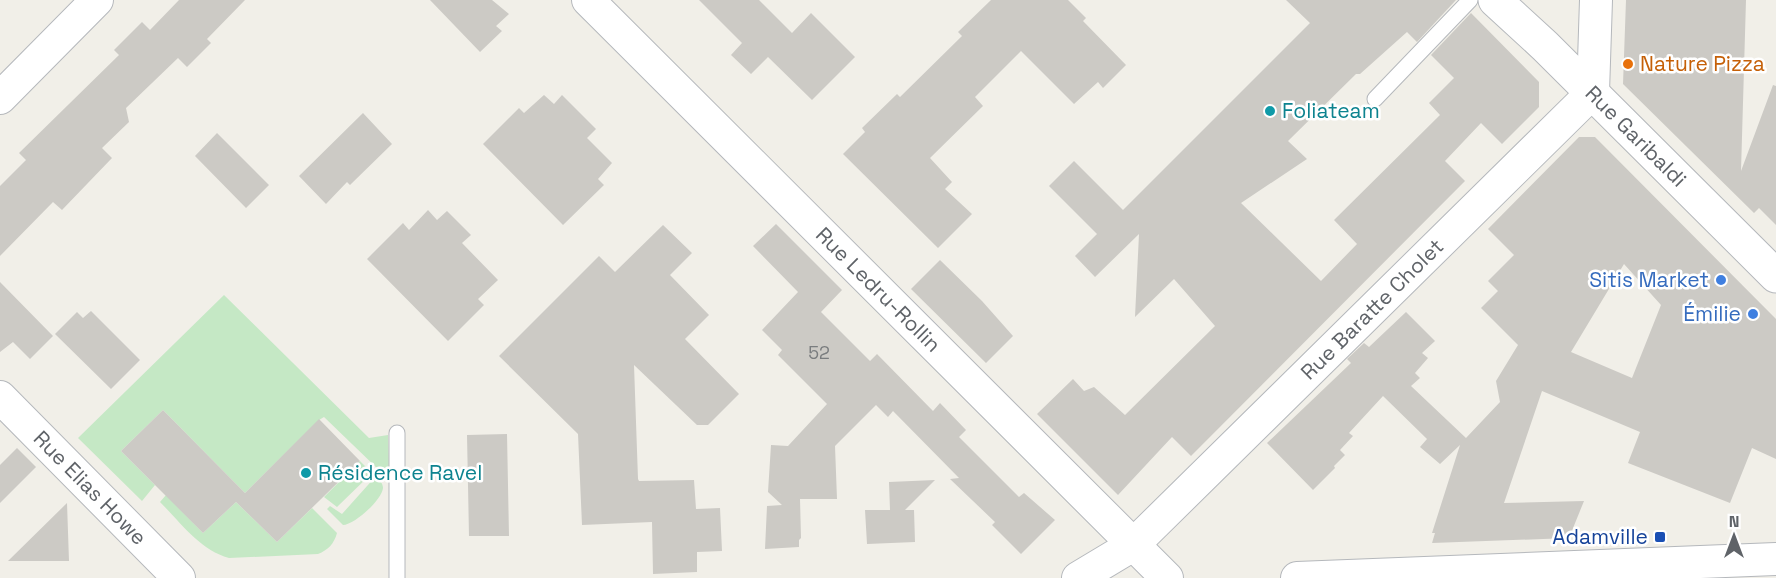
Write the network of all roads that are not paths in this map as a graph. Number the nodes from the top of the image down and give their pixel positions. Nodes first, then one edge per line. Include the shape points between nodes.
1 (97, 0) edge
2 (588, 0) edge
3 (1470, 0) edge
4 (1495, 0) edge
5 (1596, 0) edge
6 (1593, 92) junction
7 (0, 98) edge
8 (1375, 99) dead end
9 (1776, 276) edge
10 (0, 397) edge
11 (397, 433) dead end
12 (1133, 545) junction
13 (1776, 559) edge
14 (179, 578) edge
15 (397, 578) edge
16 (1078, 578) edge
17 (1167, 578) edge
18 (1297, 578) edge

1 - 7 street
2 - 12 street, Rue Ledru-Rollin
3 - 8 lane
4 - 6 street, Rue Garibaldi
5 - 6 street
6 - 9 street, Rue Garibaldi
6 - 12 street, Rue Baratte Cholet
10 - 14 street, Rue Elias Howe
11 - 15 lane
12 - 16 street, Rue Baratte Cholet
12 - 17 street, Rue Ledru-Rollin
13 - 18 street

